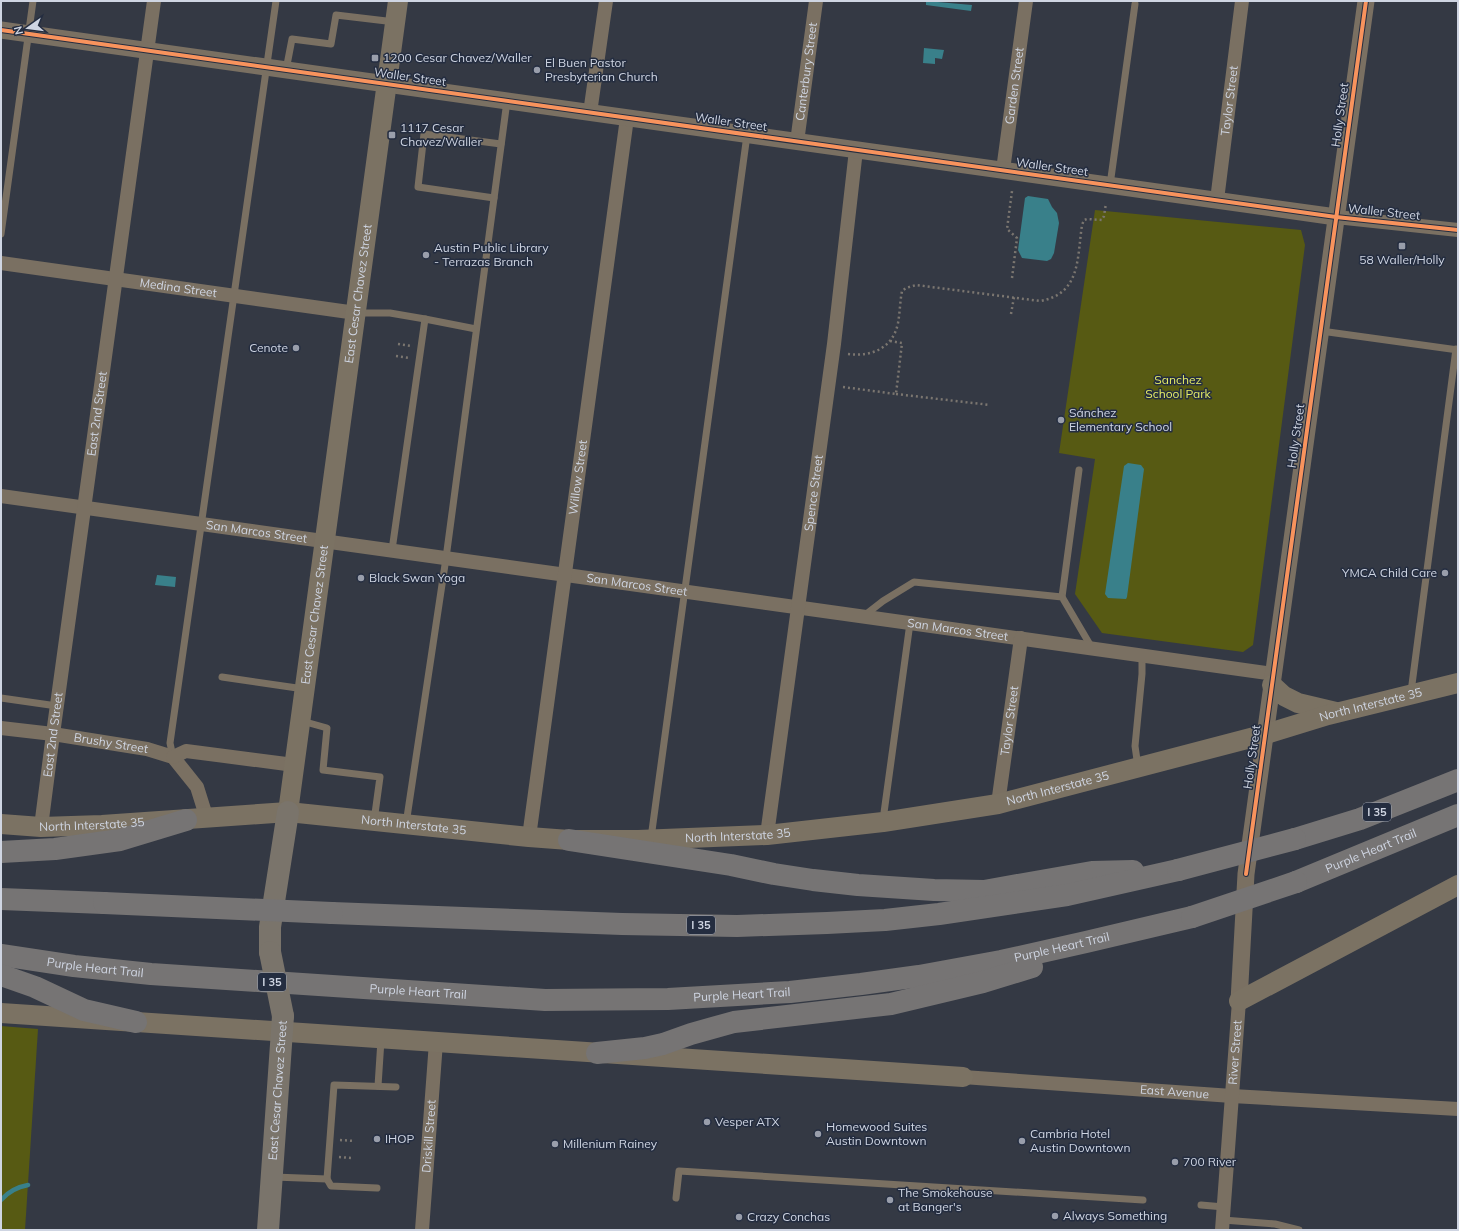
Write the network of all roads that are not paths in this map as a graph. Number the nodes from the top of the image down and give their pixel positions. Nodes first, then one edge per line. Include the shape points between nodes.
1 (33, 1) edge
2 (154, 1) edge
3 (276, 1) edge
4 (398, 1) edge
5 (606, 1) edge
6 (816, 1) edge
7 (1026, 1) edge
8 (1242, 1) edge
9 (1366, 1) edge
10 (1135, 4) dead end
11 (396, 22) junction
12 (1, 30) edge
13 (28, 34) junction
14 (147, 50) junction
15 (267, 67) junction
16 (286, 70) junction
17 (387, 84) junction
18 (507, 101) junction
19 (590, 113) junction
20 (627, 118) junction
21 (747, 134) junction
22 (797, 142) junction
23 (501, 144) junction
24 (856, 150) junction
25 (1003, 170) junction
26 (1110, 186) junction
27 (494, 198) junction
28 (1217, 200) junction
29 (1336, 217) junction
30 (1458, 230) edge
31 (1, 234) edge
32 (1, 263) edge
33 (116, 279) junction
34 (234, 296) junction
35 (356, 313) junction
36 (425, 319) junction
37 (476, 330) junction
38 (1321, 331) junction
39 (1457, 349) edge
40 (1079, 470) dead end
41 (1, 496) edge
42 (85, 507) junction
43 (202, 523) junction
44 (325, 541) junction
45 (392, 550) junction
46 (446, 558) junction
47 (565, 575) junction
48 (684, 591) junction
49 (1062, 597) junction
50 (798, 607) junction
51 (863, 616) junction
52 (910, 623) junction
53 (1021, 638) junction
54 (1092, 648) junction
55 (1142, 656) junction
56 (222, 677) dead end
57 (1273, 679) junction
58 (1458, 683) edge
59 (304, 689) junction
60 (1410, 694) junction
61 (1, 698) edge
62 (57, 706) junction
63 (1338, 712) junction
64 (300, 720) junction
65 (1, 728) edge
66 (53, 734) junction
67 (1266, 734) junction
68 (173, 757) junction
69 (294, 765) junction
70 (1138, 767) junction
71 (1458, 780) edge
72 (998, 804) junction
73 (288, 812) junction
74 (1458, 815) edge
75 (197, 819) junction
76 (374, 821) junction
77 (883, 822) junction
78 (1, 824) edge
79 (406, 824) junction
80 (41, 827) junction
81 (1458, 831) edge
82 (767, 836) junction
83 (529, 837) junction
84 (569, 840) junction
85 (651, 840) junction
86 (1, 852) edge
87 (1340, 865) junction
88 (1178, 870) junction
89 (1246, 874) joint
90 (1458, 885) edge
91 (1, 899) edge
92 (1192, 917) junction
93 (1, 955) edge
94 (1, 974) edge
95 (1239, 1001) junction
96 (1, 1013) edge
97 (136, 1022) junction
98 (282, 1024) junction
99 (381, 1038) junction
100 (436, 1042) junction
101 (597, 1053) junction
102 (963, 1077) joint
103 (378, 1086) junction
104 (396, 1087) dead end
105 (1232, 1096) junction
106 (1458, 1109) edge
107 (272, 1177) junction
108 (327, 1179) junction
109 (377, 1188) dead end
110 (676, 1198) dead end
111 (1143, 1200) dead end
112 (1200, 1205) dead end
113 (1223, 1219) edge
114 (268, 1230) edge
115 (422, 1230) edge
116 (1299, 1230) edge

1 - 13 lane
2 - 14 street, East 2nd Street
3 - 15 lane
4 - 11 main road, East Cesar Chavez Street
5 - 19 street
6 - 22 street, Canterbury Street
7 - 25 street, Garden Street
8 - 28 street, Taylor Street
9 - 29 street, Holly Street
10 - 26 lane
11 - 16 lane via 336,15 331,44 292,39
11 - 17 main road, East Cesar Chavez Street
12 - 13 street, Waller Street
13 - 14 street, Waller Street
13 - 31 lane
14 - 15 street, Waller Street
14 - 33 street, East 2nd Street
15 - 16 street, Waller Street
15 - 34 lane
16 - 17 street, Waller Street
17 - 18 street, Waller Street
17 - 35 main road, East Cesar Chavez Street
18 - 19 street, Waller Street
18 - 23 lane
19 - 20 street, Waller Street
20 - 21 street, Waller Street
20 - 47 street, Willow Street
21 - 22 street, Waller Street
21 - 48 lane
22 - 24 street, Waller Street
23 - 27 lane
23 - 27 lane via 424,134 418,187
24 - 25 street, Waller Street
24 - 50 street, Spence Street via 834,344
25 - 26 street, Waller Street
26 - 28 street, Waller Street
27 - 37 lane
28 - 29 street, Waller Street
29 - 30 street, Waller Street
29 - 38 street, Holly Street
32 - 33 street, Medina Street
33 - 34 street, Medina Street
33 - 42 street, East 2nd Street
34 - 35 street, Medina Street
34 - 43 lane
35 - 36 lane via 390,313
35 - 44 main road, East Cesar Chavez Street
36 - 37 lane
36 - 45 lane
37 - 46 lane
38 - 39 lane
38 - 57 street, Holly Street
39 - 60 lane
40 - 49 lane
41 - 42 street, San Marcos Street
42 - 43 street, San Marcos Street
42 - 62 street, East 2nd Street
43 - 44 street, San Marcos Street
43 - 68 lane via 170,743
44 - 45 street, San Marcos Street
44 - 59 main road, East Cesar Chavez Street
45 - 46 street, San Marcos Street
46 - 47 street, San Marcos Street
46 - 79 lane
47 - 48 street, San Marcos Street
47 - 83 street, Willow Street
48 - 50 street, San Marcos Street
48 - 85 lane
49 - 51 lane via 914,582
49 - 54 lane
50 - 51 street, San Marcos Street
50 - 82 street, Spence Street
51 - 52 street, San Marcos Street
52 - 53 street, San Marcos Street
52 - 77 lane
53 - 54 street, San Marcos Street
53 - 72 street, Taylor Street
54 - 55 street, San Marcos Street
55 - 57 street, San Marcos Street
55 - 70 lane via 1135,746
56 - 59 lane
57 - 63 main road via 1284,696 1298,703
57 - 67 street, Holly Street
58 - 60 main road, North Interstate 35
59 - 64 main road, East Cesar Chavez Street
60 - 63 main road, North Interstate 35
61 - 62 lane
62 - 66 street, East 2nd Street
63 - 67 main road, North Interstate 35
64 - 69 main road, East Cesar Chavez Street
64 - 76 lane via 327,728 323,770 380,777
65 - 66 street, Brushy Street
66 - 68 street, Brushy Street
66 - 80 street, East 2nd Street
67 - 70 main road, North Interstate 35
67 - 89 street, Holly Street
68 - 69 street via 186,751
68 - 75 street via 197,787
69 - 73 main road, East Cesar Chavez Street
70 - 72 main road, North Interstate 35
71 - 88 highway, I 35, bridge via 1360,819
72 - 77 main road, North Interstate 35
73 - 75 main road, North Interstate 35
73 - 76 main road, North Interstate 35
73 - 98 main road, East Cesar Chavez Street, bridge via 270,927 270,952
74 - 87 highway, Purple Heart Trail / I 35
75 - 80 main road, North Interstate 35
75 - 86 highway via 120,840 55,849
76 - 79 main road, North Interstate 35
77 - 82 main road, North Interstate 35
78 - 80 main road, North Interstate 35
79 - 83 main road, North Interstate 35
81 - 87 highway
82 - 85 main road, North Interstate 35
83 - 84 main road, North Interstate 35
84 - 85 main road, North Interstate 35
84 - 88 highway via 813,880 934,890 984,891 1092,872
87 - 92 highway, Purple Heart Trail / I 35, bridge
88 - 91 highway, I 35, bridge via 1068,895 939,914 827,924 629,924
89 - 95 street, River Street
90 - 95 main road
92 - 93 highway, Purple Heart Trail / I 35 via 1001,961 919,976 790,992 668,999 545,1000 175,975 74,966
92 - 101 highway via 990,980 933,995 891,1004 734,1022 663,1044
94 - 97 highway via 36,987 84,1010
95 - 105 street, River Street
96 - 97 main road
97 - 98 main road
98 - 99 main road
98 - 107 main road, East Cesar Chavez Street
99 - 100 main road
99 - 103 lane
100 - 101 main road
100 - 115 street, Driskill Street
101 - 102 main road
102 - 105 street, East Avenue
103 - 104 lane
103 - 108 lane via 334,1085
105 - 106 street, East Avenue
105 - 113 street, River Street
107 - 108 lane
107 - 114 main road, East Cesar Chavez Street
108 - 109 lane via 331,1186
110 - 111 lane via 679,1171
112 - 113 lane
113 - 116 lane via 1276,1224

